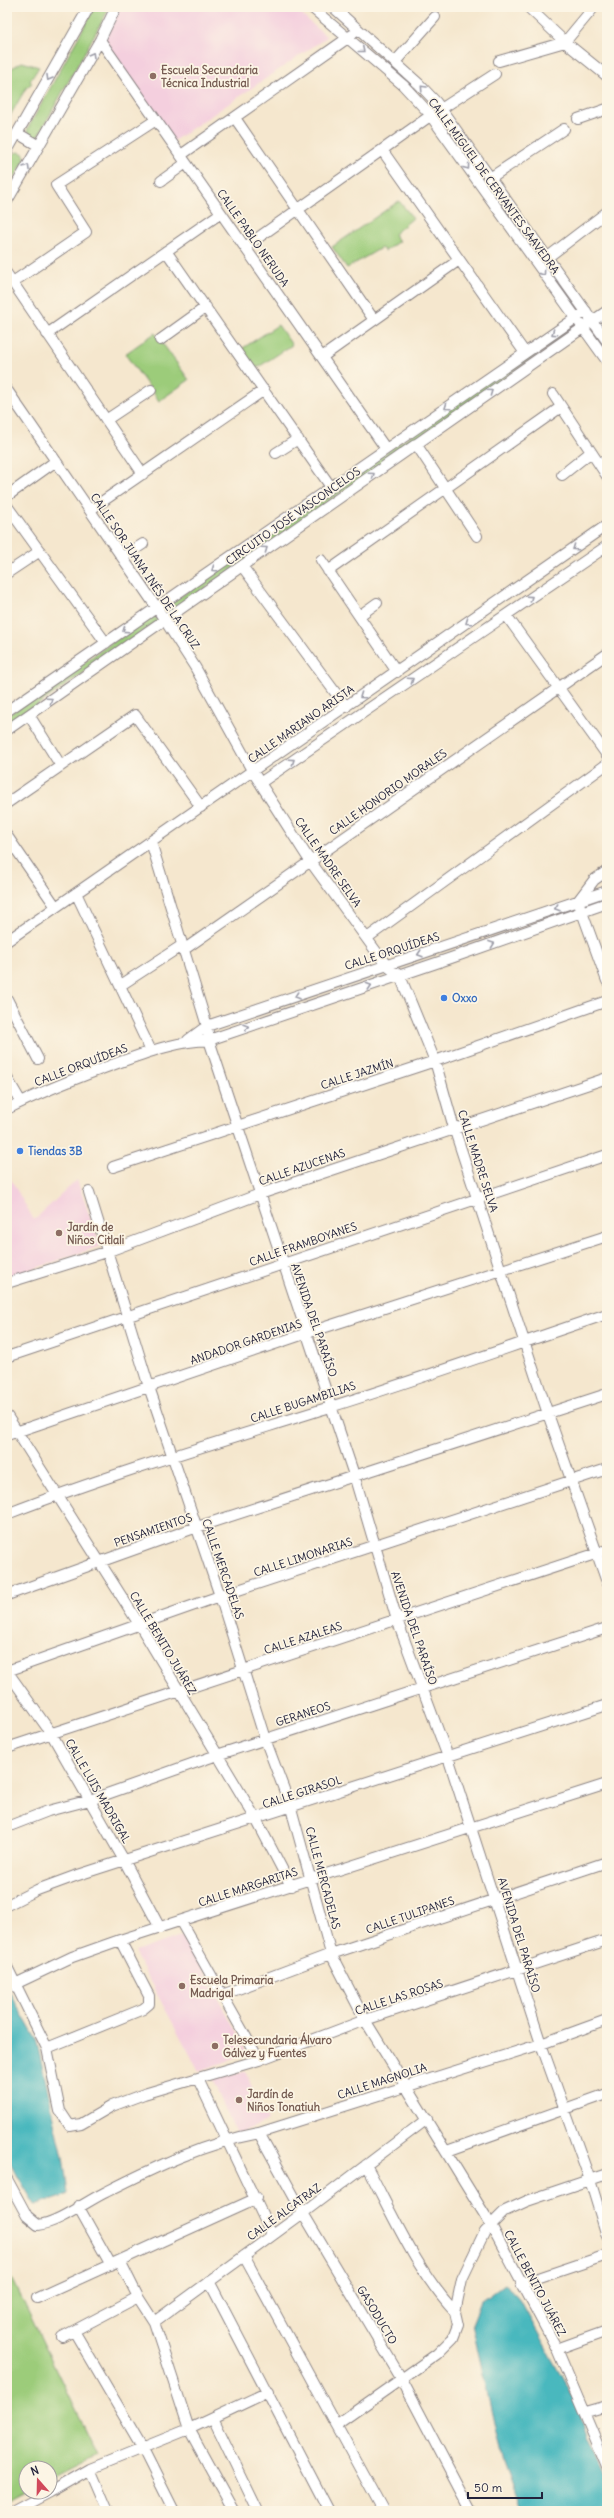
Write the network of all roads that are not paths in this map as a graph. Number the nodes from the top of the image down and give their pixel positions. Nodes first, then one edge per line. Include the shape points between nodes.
1 (89, 7) edge
2 (116, 7) edge
3 (311, 7) edge
4 (333, 7) edge
5 (528, 7) edge
6 (594, 7) edge
7 (435, 16) dead end
8 (358, 29) junction
9 (100, 40) junction
10 (348, 40) junction
11 (565, 42) junction
12 (499, 61) dead end
13 (395, 62) junction
14 (495, 74) dead end
15 (607, 76) edge
16 (441, 109) junction
17 (607, 109) edge
18 (430, 116) junction
19 (235, 118) junction
20 (578, 119) dead end
21 (156, 120) junction
22 (564, 129) dead end
23 (17, 133) junction
24 (39, 146) junction
25 (7, 150) edge
26 (382, 150) junction
27 (184, 159) junction
28 (490, 178) junction
29 (161, 181) dead end
30 (7, 201) edge
31 (298, 210) junction
32 (607, 212) edge
33 (221, 213) junction
34 (245, 247) junction
35 (166, 251) junction
36 (548, 257) junction
37 (459, 260) junction
38 (10, 278) edge
39 (206, 307) junction
40 (586, 311) junction
41 (607, 311) edge
42 (575, 319) junction
43 (374, 320) junction
44 (592, 321) junction
45 (582, 327) junction
46 (47, 334) junction
47 (160, 340) dead end
48 (607, 341) edge
49 (525, 354) junction
50 (322, 357) junction
51 (607, 361) edge
52 (7, 390) edge
53 (151, 390) dead end
54 (264, 390) junction
55 (553, 394) dead end
56 (561, 407) junction
57 (106, 420) junction
58 (298, 439) junction
59 (416, 444) junction
60 (386, 449) junction
61 (591, 452) junction
62 (276, 453) dead end
63 (56, 461) junction
64 (143, 474) junction
65 (562, 475) dead end
66 (607, 476) edge
67 (331, 488) junction
68 (445, 490) junction
69 (7, 496) edge
70 (7, 506) edge
71 (90, 510) junction
72 (607, 525) edge
73 (477, 536) dead end
74 (143, 544) dead end
75 (607, 546) edge
76 (40, 551) junction
77 (123, 557) junction
78 (320, 560) dead end
79 (242, 566) junction
80 (328, 571) junction
81 (7, 573) edge
82 (377, 603) dead end
83 (157, 608) junction
84 (506, 615) junction
85 (359, 616) junction
86 (165, 620) junction
87 (106, 643) junction
88 (607, 654) edge
89 (397, 672) junction
90 (558, 688) junction
91 (346, 707) junction
92 (7, 711) edge
93 (29, 715) junction
94 (7, 730) edge
95 (607, 755) edge
96 (607, 764) edge
97 (61, 766) junction
98 (253, 772) junction
99 (260, 783) junction
100 (7, 803) edge
101 (201, 807) junction
102 (7, 836) edge
103 (150, 842) junction
104 (310, 861) junction
105 (607, 871) edge
106 (607, 891) edge
107 (76, 893) junction
108 (578, 901) junction
109 (607, 903) edge
110 (56, 907) junction
111 (582, 911) junction
112 (367, 938) junction
113 (8, 940) edge
114 (446, 946) junction
115 (182, 948) junction
116 (451, 958) junction
117 (386, 965) junction
118 (400, 976) junction
119 (607, 981) edge
120 (121, 985) junction
121 (7, 999) edge
122 (607, 1001) edge
123 (207, 1026) junction
124 (188, 1040) junction
125 (209, 1040) junction
126 (151, 1052) junction
127 (38, 1059) dead end
128 (435, 1061) junction
129 (7, 1078) edge
130 (607, 1078) edge
131 (21, 1102) junction
132 (7, 1109) edge
133 (238, 1126) junction
134 (454, 1128) junction
135 (607, 1155) edge
136 (114, 1167) dead end
137 (89, 1192) dead end
138 (260, 1194) junction
139 (478, 1199) junction
140 (607, 1236) edge
141 (109, 1251) junction
142 (282, 1264) junction
143 (501, 1270) junction
144 (7, 1283) edge
145 (607, 1314) edge
146 (126, 1317) junction
147 (307, 1333) junction
148 (524, 1341) junction
149 (7, 1357) edge
150 (149, 1387) junction
151 (607, 1394) edge
152 (331, 1407) junction
153 (548, 1414) junction
154 (7, 1416) edge
155 (12, 1433) edge
156 (173, 1456) junction
157 (607, 1469) edge
158 (354, 1475) junction
159 (572, 1480) junction
160 (58, 1494) junction
161 (7, 1514) edge
162 (196, 1527) junction
163 (374, 1547) junction
164 (602, 1552) edge
165 (99, 1561) junction
166 (607, 1582) edge
167 (7, 1595) edge
168 (220, 1596) junction
169 (397, 1620) junction
170 (139, 1624) junction
171 (607, 1628) edge
172 (244, 1670) junction
173 (7, 1671) edge
174 (422, 1689) junction
175 (178, 1691) junction
176 (607, 1705) edge
177 (51, 1734) junction
178 (266, 1739) junction
179 (7, 1748) edge
180 (217, 1755) junction
181 (448, 1758) junction
182 (607, 1784) edge
183 (90, 1800) junction
184 (291, 1808) junction
185 (256, 1819) junction
186 (7, 1826) edge
187 (471, 1826) junction
188 (126, 1862) junction
189 (607, 1862) edge
190 (312, 1878) junction
191 (291, 1886) junction
192 (495, 1899) junction
193 (7, 1905) edge
194 (181, 1922) junction
195 (160, 1928) junction
196 (120, 1940) junction
197 (607, 1940) edge
198 (332, 1954) junction
199 (7, 1967) edge
200 (517, 1972) junction
201 (15, 1984) junction
202 (222, 1995) junction
203 (365, 2020) junction
204 (607, 2020) edge
205 (541, 2044) junction
206 (47, 2048) junction
207 (259, 2060) junction
208 (198, 2079) junction
209 (406, 2085) junction
210 (607, 2094) edge
211 (564, 2108) junction
212 (427, 2119) junction
213 (259, 2133) junction
214 (226, 2139) junction
215 (447, 2151) junction
216 (366, 2165) junction
217 (607, 2174) edge
218 (7, 2179) edge
219 (590, 2180) junction
220 (257, 2198) junction
221 (78, 2206) junction
222 (303, 2213) junction
223 (491, 2225) junction
224 (272, 2234) junction
225 (607, 2236) edge
226 (607, 2255) edge
227 (244, 2256) junction
228 (116, 2263) junction
229 (209, 2281) junction
230 (521, 2284) junction
231 (138, 2297) junction
232 (37, 2298) dead end
233 (455, 2312) junction
234 (154, 2322) junction
235 (74, 2331) junction
236 (607, 2331) edge
237 (62, 2337) dead end
238 (557, 2349) junction
239 (401, 2378) junction
240 (268, 2392) junction
241 (607, 2406) edge
242 (586, 2412) junction
243 (213, 2418) junction
244 (336, 2425) junction
245 (189, 2429) junction
246 (142, 2447) junction
247 (607, 2467) edge
248 (90, 2469) junction
249 (58, 2487) edge
250 (40, 2500) edge
251 (32, 2507) edge
252 (14, 2511) edge
253 (108, 2511) edge
254 (174, 2511) edge
255 (234, 2511) edge
256 (258, 2511) edge
257 (329, 2511) edge
258 (383, 2511) edge
259 (471, 2511) edge

1 -> 23 street
2 - 9 street
3 - 10 street, CALLE MIGUEL DE CERVANTES SAAVEDRA
4 - 8 street, CALLE MIGUEL DE CERVANTES SAAVEDRA
5 - 11 street
6 - 11 street
7 - 13 street
8 - 10 street
8 - 13 street, CALLE MIGUEL DE CERVANTES SAAVEDRA
9 - 21 street, CALLE PABLO NERUDA
24 -> 9 street
10 -> 18 street, CALLE MIGUEL DE CERVANTES SAAVEDRA via 403,85
10 - 19 street
11 - 12 street
11 - 15 street
16 -> 13 street, CALLE MIGUEL DE CERVANTES SAAVEDRA
14 - 16 street
16 - 28 street, CALLE MIGUEL DE CERVANTES SAAVEDRA
17 - 20 street
18 - 26 street
18 -> 42 street, CALLE MIGUEL DE CERVANTES SAAVEDRA
19 - 27 street
19 - 31 street
21 - 27 street, CALLE PABLO NERUDA
21 - 38 street via 56,185 86,232
22 - 28 street
23 - 24 street
23 - 25 street
30 -> 24 street
26 - 31 street
26 - 37 street
27 - 29 street
27 - 33 street, CALLE PABLO NERUDA
28 - 36 street, CALLE MIGUEL DE CERVANTES SAAVEDRA
31 - 34 street
31 - 43 street
32 - 36 street
33 - 34 street, CALLE PABLO NERUDA
33 - 35 street
34 - 50 street, CALLE PABLO NERUDA
35 - 39 street
35 - 46 street
36 - 40 street, CALLE MIGUEL DE CERVANTES SAAVEDRA
37 - 43 street
37 - 49 street
38 - 46 street
39 - 47 street
39 - 54 street
40 - 42 street, CIRCUITO JOSÉ VASCONCELOS
40 - 44 street, CALLE MIGUEL DE CERVANTES SAAVEDRA
41 - 44 street, CIRCUITO JOSÉ VASCONCELOS
42 - 45 street, CALLE MIGUEL DE CERVANTES SAAVEDRA
42 -> 49 street, CIRCUITO JOSÉ VASCONCELOS
43 - 50 street
44 - 45 street, CIRCUITO JOSÉ VASCONCELOS
44 - 48 street, CALLE MIGUEL DE CERVANTES SAAVEDRA
45 - 51 street, CALLE MIGUEL DE CERVANTES SAAVEDRA
59 -> 45 street, CIRCUITO JOSÉ VASCONCELOS
46 - 57 street
49 -> 60 street, CIRCUITO JOSÉ VASCONCELOS
50 - 60 street, CALLE PABLO NERUDA
52 - 63 street, CALLE SOR JUANA INÉS DE LA CRUZ
53 - 57 street
54 - 58 street
54 - 64 street
55 - 56 street
56 - 61 street
56 - 68 street
57 - 64 street
58 - 62 street
58 - 67 street
59 - 68 street
79 -> 59 street, CIRCUITO JOSÉ VASCONCELOS
60 - 67 street, CIRCUITO JOSÉ VASCONCELOS
61 - 65 street
61 - 66 street
63 - 69 street
63 - 71 street, CALLE SOR JUANA INÉS DE LA CRUZ
64 - 71 street
67 -> 83 street, CIRCUITO JOSÉ VASCONCELOS
68 - 73 street
68 - 80 street
70 - 76 street
71 - 77 street, CALLE SOR JUANA INÉS DE LA CRUZ
72 -> 89 street, CALLE MARIANO ARISTA
74 - 77 street
84 -> 75 street
76 - 81 street
76 - 87 street
77 - 83 street, CALLE SOR JUANA INÉS DE LA CRUZ
78 - 80 street
79 - 86 street, CIRCUITO JOSÉ VASCONCELOS
79 - 91 street
80 - 85 street
82 - 85 street
83 - 86 street, CALLE SOR JUANA INÉS DE LA CRUZ
83 -> 87 street, CIRCUITO JOSÉ VASCONCELOS
84 - 90 street
99 -> 84 street
85 - 89 street
93 -> 86 street, CIRCUITO JOSÉ VASCONCELOS
86 - 98 street, CALLE SOR JUANA INÉS DE LA CRUZ
87 - 92 street, CIRCUITO JOSÉ VASCONCELOS
88 - 90 street, CALLE HONORIO MORALES
89 -> 91 street, CALLE MARIANO ARISTA
90 - 95 street
90 - 104 street, CALLE HONORIO MORALES
91 - 98 street, CALLE MARIANO ARISTA
93 - 94 street, CIRCUITO JOSÉ VASCONCELOS
93 - 97 street
96 - 112 street
97 - 100 street
97 - 101 street via 135,715
98 - 99 street, CALLE SOR JUANA INÉS DE LA CRUZ
98 - 101 street, CALLE MARIANO ARISTA
99 - 104 street, CALLE MADRE SELVA
101 - 103 street, CALLE MARIANO ARISTA
102 - 110 street
103 - 107 street, CALLE MARIANO ARISTA
103 - 115 street, AVENIDA DEL PARAÍSO
104 - 112 street, CALLE MADRE SELVA
104 - 115 street, CALLE HONORIO MORALES
105 - 108 street via 594,880
106 - 108 street, CALLE ORQUÍDEAS
107 - 110 street, CALLE MARIANO ARISTA
107 - 120 street
108 - 111 street
108 -> 114 street, CALLE ORQUÍDEAS
109 - 111 street, CALLE ORQUÍDEAS
110 - 113 street, CALLE MARIANO ARISTA
116 -> 111 street, CALLE ORQUÍDEAS
111 - 119 street
112 - 117 street, CALLE MADRE SELVA
114 - 116 street
114 -> 117 street, CALLE ORQUÍDEAS
115 - 120 street, CALLE HONORIO MORALES
115 - 123 street, AVENIDA DEL PARAÍSO
116 - 118 street, CALLE ORQUÍDEAS
117 - 118 street, CALLE MADRE SELVA
117 -> 123 street, CALLE ORQUÍDEAS
125 -> 118 street, CALLE ORQUÍDEAS
118 - 128 street, CALLE MADRE SELVA
120 - 126 street
121 - 127 street
122 - 128 street, CALLE JAZMÍN
123 - 124 street, CALLE ORQUÍDEAS
123 - 125 street, AVENIDA DEL PARAÍSO
124 - 125 street, CALLE ORQUÍDEAS
124 - 126 street, CALLE ORQUÍDEAS
125 - 133 street, AVENIDA DEL PARAÍSO
126 - 131 street, CALLE ORQUÍDEAS via 81,1076
128 - 133 street, CALLE JAZMÍN
128 - 134 street, CALLE MADRE SELVA
129 - 131 street
130 - 134 street, CALLE AZUCENAS
131 - 132 street, CALLE ORQUÍDEAS
133 - 136 street, CALLE JAZMÍN
133 - 138 street, AVENIDA DEL PARAÍSO
134 - 138 street, CALLE AZUCENAS
134 - 139 street, CALLE MADRE SELVA
135 - 139 street, CALLE FRAMBOYANES
137 - 141 street, CALLE MERCADELAS
138 - 141 street, CALLE AZUCENAS
138 - 142 street, AVENIDA DEL PARAÍSO
139 - 142 street, CALLE FRAMBOYANES
139 - 143 street, CALLE MADRE SELVA
140 - 143 street, ANDADOR GARDENIAS
141 - 144 street, CALLE AZUCENAS
141 - 146 street, CALLE MERCADELAS
142 - 146 street, CALLE FRAMBOYANES
142 - 147 street, AVENIDA DEL PARAÍSO
143 - 147 street, ANDADOR GARDENIAS
143 - 148 street, CALLE MADRE SELVA
145 - 148 street, CALLE BUGAMBILIAS
146 - 149 street, CALLE FRAMBOYANES
146 - 150 street, CALLE MERCADELAS
147 - 150 street, ANDADOR GARDENIAS
147 - 152 street, AVENIDA DEL PARAÍSO
148 - 152 street, CALLE BUGAMBILIAS
148 - 153 street, CALLE MADRE SELVA
150 - 155 street, ANDADOR GARDENIAS
150 - 156 street, CALLE MERCADELAS
151 - 153 street
152 - 156 street, CALLE BUGAMBILIAS
152 - 158 street, AVENIDA DEL PARAÍSO
153 - 158 street, PENSAMIENTOS
153 - 159 street, CALLE MADRE SELVA
154 - 155 street, CALLE BENITO JUÁREZ
155 - 160 street, CALLE BENITO JUÁREZ
156 - 160 street, CALLE BUGAMBILIAS
156 - 162 street, CALLE MERCADELAS
157 - 159 street, CALLE LIMONARIAS
158 - 162 street, PENSAMIENTOS
158 - 163 street, AVENIDA DEL PARAÍSO
159 - 163 street, CALLE LIMONARIAS
159 - 164 street, CALLE MADRE SELVA
160 - 161 street, CALLE BUGAMBILIAS
160 - 165 street, CALLE BENITO JUÁREZ
162 - 165 street, PENSAMIENTOS
162 - 168 street, CALLE MERCADELAS
163 - 168 street, CALLE LIMONARIAS
163 - 169 street, AVENIDA DEL PARAÍSO
164 - 166 street, CALLE MADRE SELVA
164 - 169 street, CALLE AZALEAS
165 - 167 street, PENSAMIENTOS
165 - 170 street, CALLE BENITO JUÁREZ
168 - 170 street, CALLE LIMONARIAS
168 - 172 street, CALLE MERCADELAS
169 - 172 street, CALLE AZALEAS
169 - 174 street, AVENIDA DEL PARAÍSO
170 - 173 street, CALLE LIMONARIAS
170 - 175 street, CALLE BENITO JUÁREZ
171 - 174 street, GERANEOS
172 - 175 street, CALLE AZALEAS
172 - 178 street, CALLE MERCADELAS
173 - 177 street, CALLE LUIS MADRIGAL
174 - 178 street, GERANEOS
174 - 181 street, AVENIDA DEL PARAÍSO
175 - 177 street, CALLE AZALEAS
175 - 180 street, CALLE BENITO JUÁREZ
176 - 181 street, CALLE GIRASOL
177 - 179 street, CALLE AZALEAS
177 - 183 street, CALLE LUIS MADRIGAL
178 - 180 street, GERANEOS
178 - 184 street, CALLE MERCADELAS
180 - 183 street, GERANEOS
180 - 185 street, CALLE BENITO JUÁREZ
181 - 184 street, CALLE GIRASOL
181 - 187 street, AVENIDA DEL PARAÍSO
182 - 187 street, CALLE MARGARITAS
183 - 186 street, GERANEOS via 48,1811
183 - 188 street, CALLE LUIS MADRIGAL
184 - 185 street, CALLE GIRASOL
184 - 190 street, CALLE MERCADELAS
185 - 188 street, CALLE GIRASOL
185 - 191 street, CALLE BENITO JUÁREZ
187 - 190 street, CALLE MARGARITAS
187 - 192 street, AVENIDA DEL PARAÍSO
188 - 193 street, CALLE GIRASOL via 49,1886
188 - 195 street, CALLE LUIS MADRIGAL
189 - 192 street, CALLE TULIPANES
190 - 191 street, CALLE MARGARITAS
190 - 198 street, CALLE MERCADELAS
191 - 194 street, CALLE MARGARITAS
192 - 198 street, CALLE TULIPANES
192 - 200 street, AVENIDA DEL PARAÍSO
194 - 195 street, CALLE MARGARITAS
194 - 202 street
195 - 196 street, CALLE MARGARITAS
196 - 201 street, CALLE MARGARITAS via 72,1957
196 - 206 street via 149,1996 149,2004 143,2009
197 - 200 street, CALLE LAS ROSAS
198 - 202 street, CALLE TULIPANES
198 - 203 street, CALLE MERCADELAS
199 - 201 street
200 - 203 street, CALLE LAS ROSAS
200 - 205 street, AVENIDA DEL PARAÍSO
201 - 206 street
202 - 207 street
203 - 207 street, CALLE LAS ROSAS
203 - 209 street, CALLE BENITO JUÁREZ
204 - 205 street, CALLE MAGNOLIA
205 - 209 street, CALLE MAGNOLIA
205 - 211 street, AVENIDA DEL PARAÍSO
206 - 208 street, CALLE LAS ROSAS via 60,2111 70,2126 81,2124 112,2106 144,2094
207 - 208 street, CALLE LAS ROSAS
208 - 214 street
209 - 212 street, CALLE BENITO JUÁREZ
209 - 213 street, CALLE MAGNOLIA
210 - 211 street
211 - 215 street
211 - 219 street, AVENIDA DEL PARAÍSO
212 - 215 street, CALLE BENITO JUÁREZ
212 - 216 street, CALLE ALCATRAZ
213 - 214 street, CALLE MAGNOLIA
213 - 222 street, GASODUCTO
214 - 220 street
214 - 221 street, CALLE MAGNOLIA via 151,2169
215 - 223 street, CALLE BENITO JUÁREZ
216 - 222 street, CALLE ALCATRAZ
216 - 233 street via 424,2271 437,2292
217 - 219 street
218 - 221 street, CALLE MAGNOLIA via 28,2216 38,2225 50,2223
219 - 223 street via 505,2211
219 - 225 street, AVENIDA DEL PARAÍSO
220 - 224 street
220 - 228 street via 206,2219
221 - 228 street
222 - 224 street, CALLE ALCATRAZ
222 - 239 street, GASODUCTO
223 - 230 street, CALLE BENITO JUÁREZ
223 - 233 street via 469,2260
224 - 227 street, CALLE ALCATRAZ
226 - 230 street
227 - 229 street, CALLE ALCATRAZ
227 - 244 street
228 - 231 street
228 - 232 street
229 - 234 street, CALLE ALCATRAZ
229 - 240 street
230 - 238 street, CALLE BENITO JUÁREZ
231 - 234 street
231 - 235 street
233 - 239 street via 458,2325 449,2344
234 - 245 street
235 - 237 street
235 - 246 street
236 - 238 street
238 - 242 street, CALLE BENITO JUÁREZ
239 - 244 street
239 - 259 street, GASODUCTO
240 - 243 street
240 - 257 street
241 - 242 street
242 - 247 street, CALLE BENITO JUÁREZ
243 - 245 street
243 - 256 street
244 - 258 street
245 - 246 street
245 - 255 street
246 - 248 street
246 - 254 street
248 - 249 street
248 - 253 street
250 - 251 street
251 - 252 street

